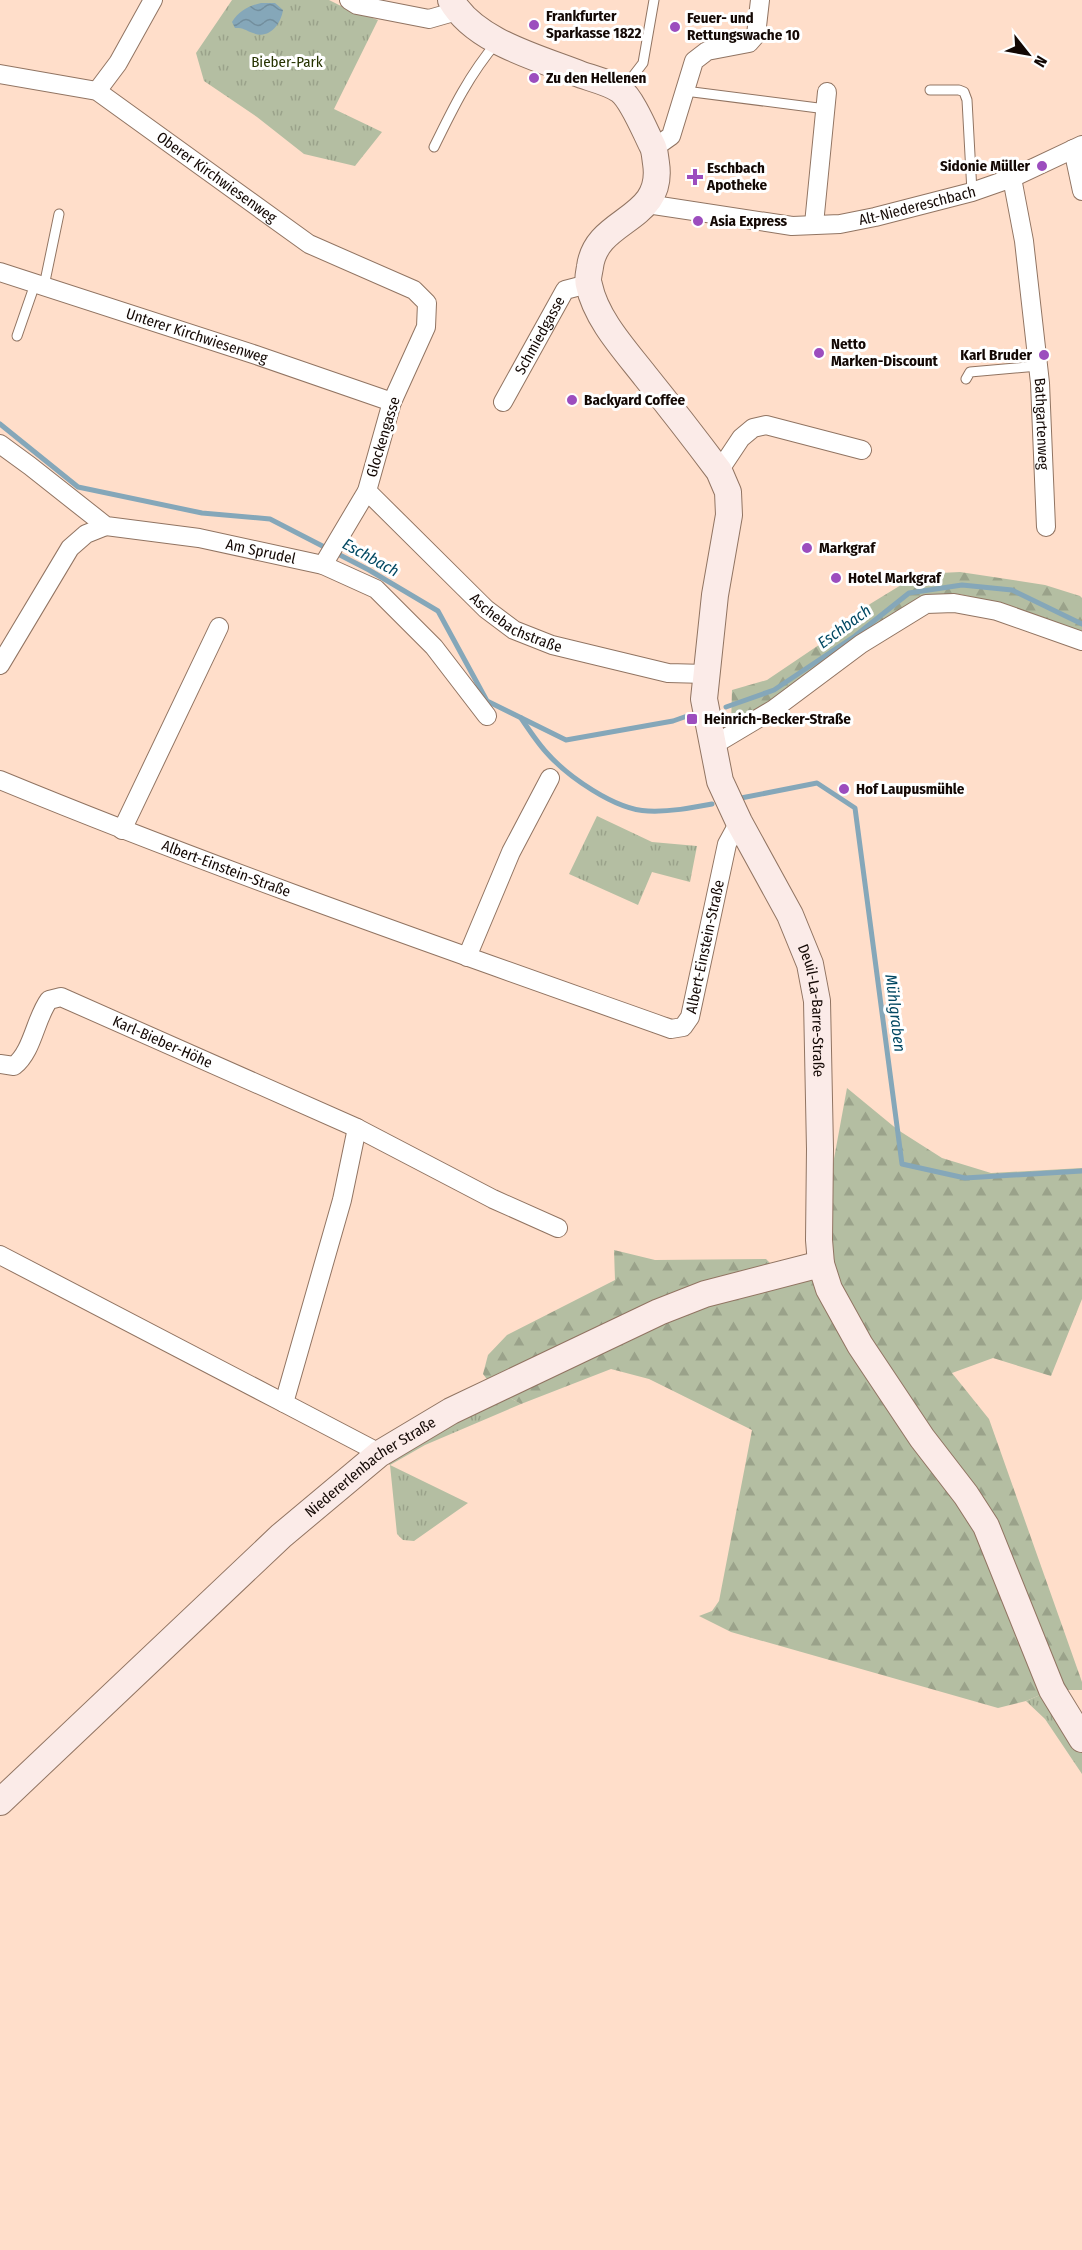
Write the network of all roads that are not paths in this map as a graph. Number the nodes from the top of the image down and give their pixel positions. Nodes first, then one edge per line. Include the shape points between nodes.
1 (153, 0) edge
2 (349, 0) edge
3 (654, 0) edge
4 (760, 0) edge
5 (454, 6) edge
6 (498, 40) junction
7 (0, 74) edge
8 (930, 90) dead end
9 (97, 91) junction
10 (621, 91) junction
11 (685, 92) junction
12 (827, 100) joint
13 (434, 147) dead end
14 (1077, 147) edge
15 (654, 148) junction
16 (1012, 178) junction
17 (1082, 191) edge
18 (972, 192) junction
19 (647, 204) junction
20 (59, 214) dead end
21 (814, 224) junction
22 (0, 272) edge
23 (588, 284) junction
24 (40, 285) junction
25 (427, 303) joint
26 (17, 336) dead end
27 (1038, 366) junction
28 (966, 379) dead end
29 (392, 402) junction
30 (503, 402) dead end
31 (0, 444) edge
32 (862, 450) dead end
33 (719, 471) junction
34 (367, 491) junction
35 (106, 526) junction
36 (1046, 527) dead end
37 (323, 565) junction
38 (219, 627) dead end
39 (1082, 641) edge
40 (0, 665) edge
41 (706, 674) junction
42 (487, 716) dead end
43 (712, 746) junction
44 (550, 778) dead end
45 (0, 780) edge
46 (739, 822) junction
47 (122, 830) junction
48 (467, 957) junction
49 (0, 1064) edge
50 (357, 1128) junction
51 (558, 1228) dead end
52 (0, 1255) edge
53 (821, 1264) junction
54 (284, 1403) junction
55 (379, 1454) junction
56 (1082, 1739) edge
57 (0, 1802) edge

1 - 9 street via 118,63
2 - 5 street via 429,19
3 - 10 lane via 643,63
4 - 11 street via 756,35 749,43 707,51 694,61
5 - 6 street via 472,26
6 - 10 street
6 - 13 lane via 460,93
7 - 9 street, Oberer Kirchwiesenweg
8 - 18 lane via 964,92
9 - 25 street, Oberer Kirchwiesenweg via 309,244 414,290
10 - 15 street
11 - 12 lane
11 - 15 street via 671,136
12 - 21 street
14 - 16 street, Alt-Niedereschbach
14 - 17 street
15 - 19 street via 657,183
16 - 18 street, Alt-Niedereschbach
16 - 27 street, Bathgartenweg via 1024,241
18 - 21 street, Alt-Niedereschbach via 875,217
19 - 21 street, Alt-Niedereschbach via 792,226
19 - 23 street via 606,235 591,258
20 - 24 lane
22 - 24 street, Unterer Kirchwiesenweg
23 - 30 street, Schmiedgasse via 566,290
23 - 33 street, Deuil-La-Barre-Straße via 601,316
24 - 26 lane
24 - 29 street, Unterer Kirchwiesenweg
25 - 29 street, Glockengasse via 426,327
27 - 28 lane via 970,372
27 - 36 street, Bathgartenweg
29 - 34 street, Glockengasse
31 - 35 street
32 - 33 street via 766,425 753,428 741,438
33 - 41 street, Deuil-La-Barre-Straße via 728,492 729,515
34 - 37 street, Glockengasse
34 - 41 street, Aschebachstraße via 486,609 514,630 552,645 668,673
35 - 37 street, Am Sprudel via 199,538
35 - 40 street via 86,534 70,548
37 - 42 street, Am Sprudel via 376,589 434,647
38 - 47 street
39 - 43 street via 997,611 954,603 926,604 861,644 774,709
41 - 43 street, Deuil-La-Barre-Straße via 704,699
43 - 46 street, Deuil-La-Barre-Straße via 720,781
44 - 48 street via 511,852
45 - 47 street, Albert-Einstein-Straße
46 - 48 street, Albert-Einstein-Straße via 727,844 690,1017 682,1027 671,1029
46 - 53 street, Deuil-La-Barre-Straße via 790,915 810,964 817,1001
47 - 48 street, Albert-Einstein-Straße
49 - 50 street, Karl-Bieber-Höhe via 14,1066 22,1059 42,1010 49,1000 61,997
50 - 51 street, Karl-Bieber-Höhe
50 - 54 street via 342,1200
52 - 54 street
53 - 55 street, Niedererlenbacher Straße via 705,1294 659,1312 451,1411
53 - 56 street, Deuil-La-Barre-Straße via 860,1345 986,1526 1052,1690
54 - 55 street
55 - 57 street, Niedererlenbacher Straße via 281,1536

